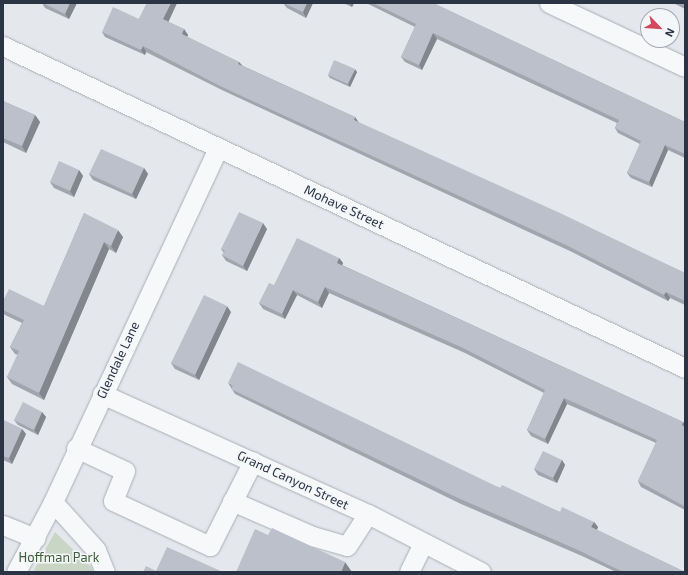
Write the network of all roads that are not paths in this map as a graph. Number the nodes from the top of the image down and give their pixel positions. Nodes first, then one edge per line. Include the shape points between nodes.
1 (549, 3) edge
2 (3, 46) edge
3 (685, 67) edge
4 (218, 148) junction
5 (685, 368) edge
6 (102, 394) junction
7 (76, 448) junction
8 (253, 460) junction
9 (232, 501) junction
10 (53, 502) junction
11 (368, 514) junction
12 (3, 524) edge
13 (35, 538) junction
14 (422, 545) junction
15 (16, 572) edge
16 (104, 572) edge
17 (409, 572) edge
18 (481, 572) edge

1 - 3 street
2 - 4 street, Mohave Street
4 - 5 street, Mohave Street
4 - 6 street, Glendale Lane
6 - 7 street, Glendale Lane
6 - 8 street, Grand Canyon Street
7 - 9 street via 125,471 113,501 210,546
7 - 10 street, Glendale Lane
8 - 9 street
8 - 11 street, Grand Canyon Street
9 - 11 street via 312,536 347,546
10 - 13 street, Glendale Lane
10 - 16 street via 96,550
11 - 14 street, Grand Canyon Street
12 - 13 street
13 - 15 street, Glendale Lane
14 - 17 street
14 - 18 street, Grand Canyon Street

